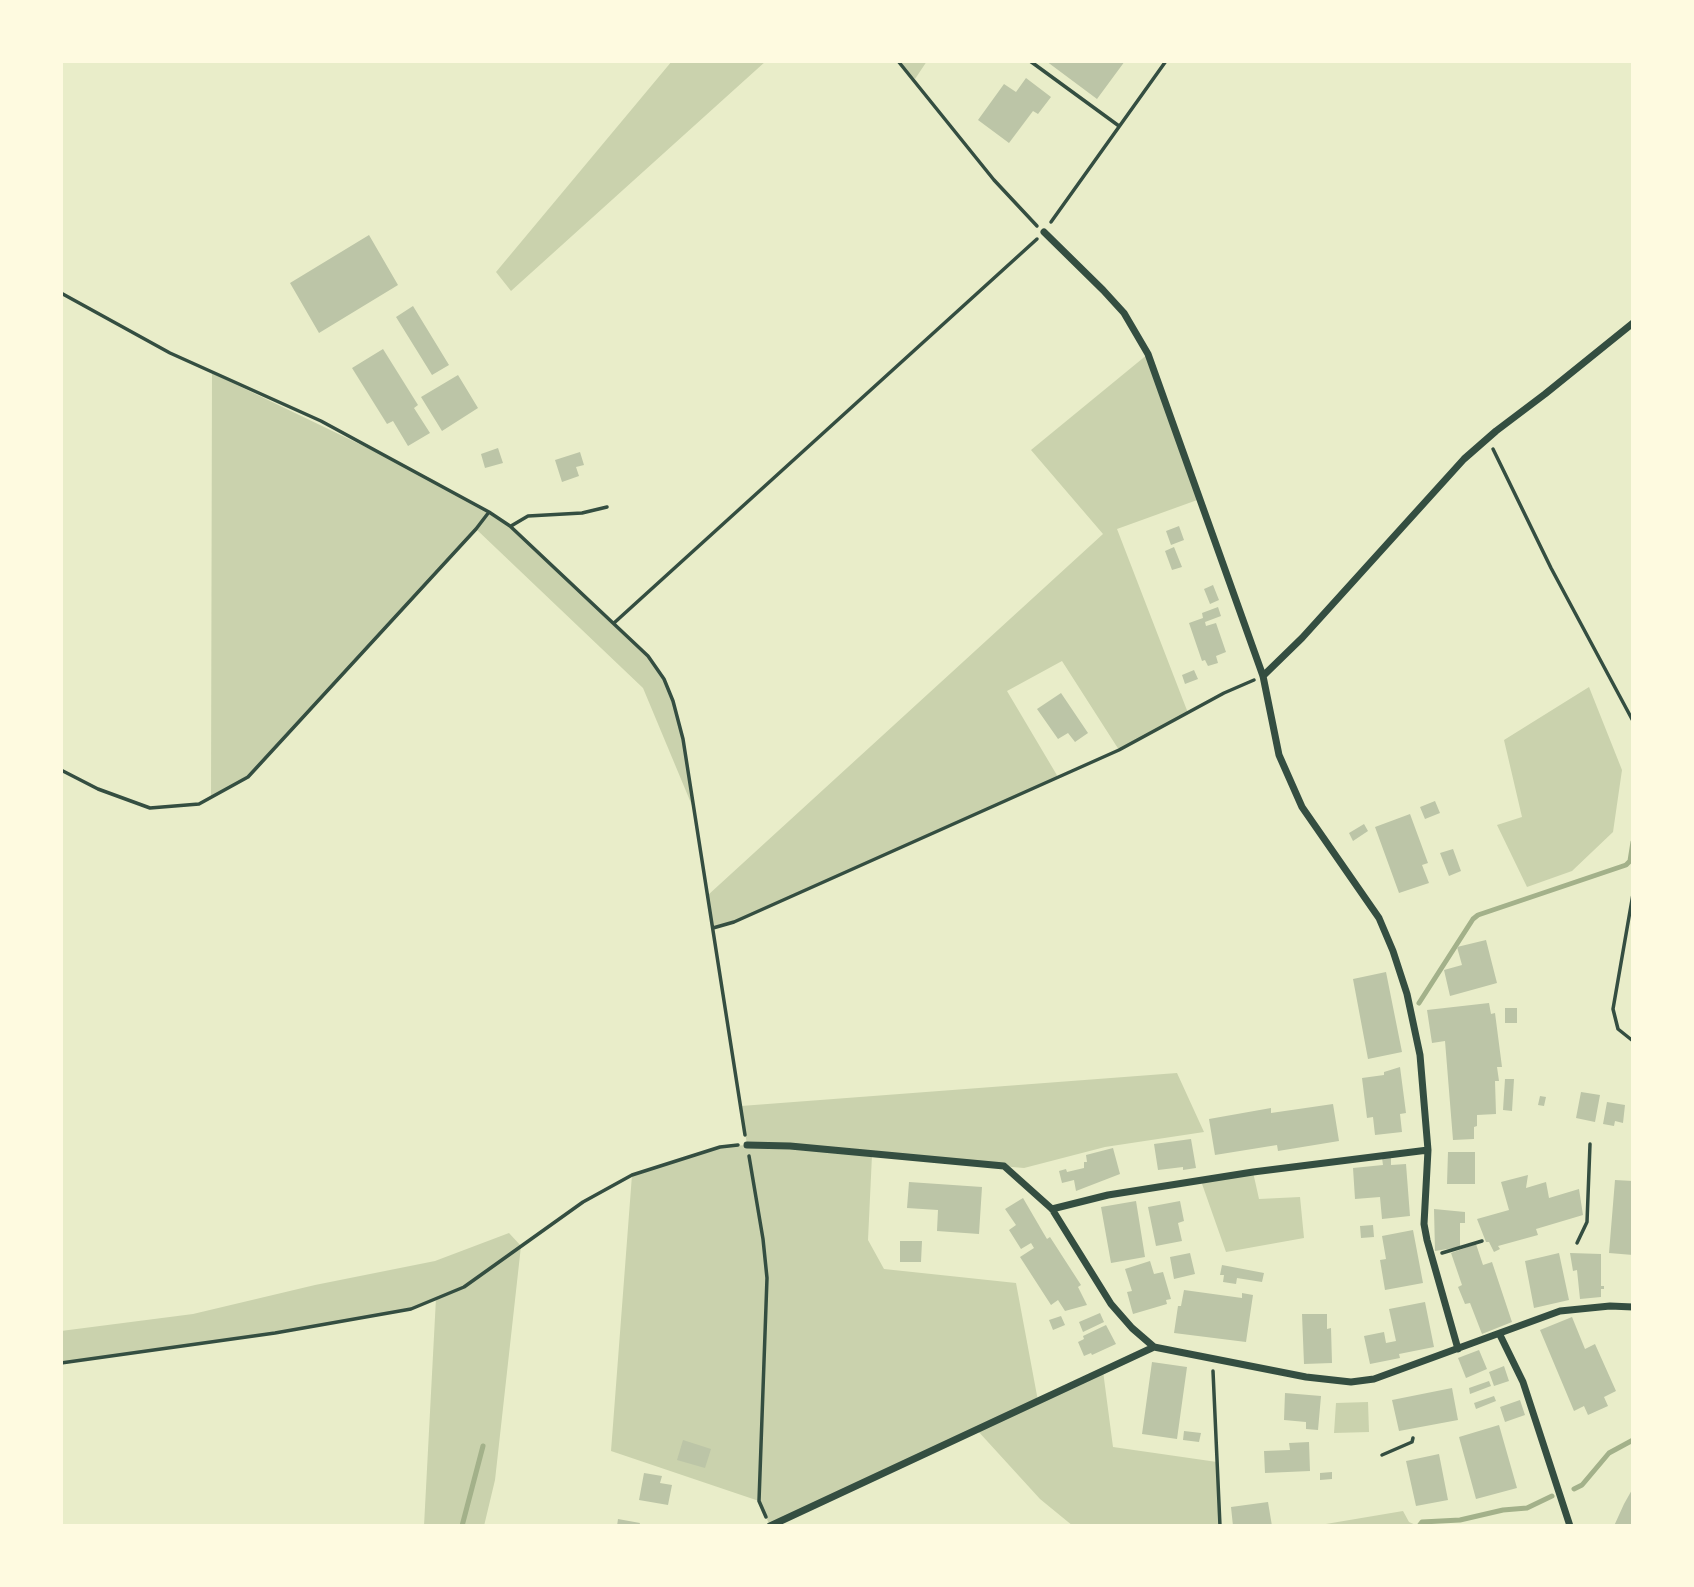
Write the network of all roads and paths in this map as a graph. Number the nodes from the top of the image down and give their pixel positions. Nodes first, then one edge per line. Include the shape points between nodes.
1 (898, 61) edge
2 (1030, 61) edge
3 (1166, 61) edge
4 (1119, 126) junction
5 (1044, 232) junction
6 (61, 293) edge
7 (1633, 324) edge
8 (1488, 438) junction
9 (607, 507) dead end
10 (489, 512) junction
11 (510, 526) junction
12 (614, 623) junction
13 (1263, 676) junction
14 (1633, 721) edge
15 (61, 770) edge
16 (1633, 894) edge
17 (713, 928) junction
18 (1633, 1041) edge
19 (747, 1144) junction
20 (1590, 1144) dead end
21 (1428, 1150) junction
22 (1052, 1209) junction
23 (1482, 1241) dead end
24 (1577, 1243) dead end
25 (1430, 1256) junction
26 (1633, 1307) edge
27 (1500, 1335) junction
28 (1154, 1347) junction
29 (1458, 1349) junction
30 (61, 1363) edge
31 (1213, 1381) dead end
32 (1413, 1438) dead end
33 (1382, 1455) dead end
34 (770, 1526) edge
35 (1220, 1526) edge
36 (1570, 1526) edge

1 - 5 path via 994,180
2 - 4 path
3 - 4 path
4 - 5 path
5 - 12 path
5 - 13 street via 1124,313 1148,354
6 - 10 path via 170,353 321,422
7 - 8 street
8 - 13 street
8 - 14 path
9 - 11 path via 528,516
10 - 11 path
10 - 15 path via 248,777 199,804 150,808
11 - 12 path
12 - 17 path via 648,656 673,701 690,777
13 - 17 path via 1119,750
13 - 21 street via 1279,755 1302,807 1379,918 1394,951 1420,1055
16 - 18 path via 1613,1009 1618,1030
17 - 19 path
19 - 22 street via 1004,1166
19 - 30 path via 720,1147 632,1175 583,1202 464,1287 411,1309
19 - 34 path via 767,1278 759,1501
20 - 24 path via 1587,1222
21 - 22 street via 1254,1172 1108,1195
21 - 25 street via 1424,1224
22 - 28 street via 1111,1304
23 - 25 path
25 - 29 street
26 - 27 street via 1560,1311
27 - 29 street
27 - 36 street via 1523,1382
28 - 29 street via 1351,1382 1374,1379
28 - 34 street
31 - 35 path
32 - 33 path

